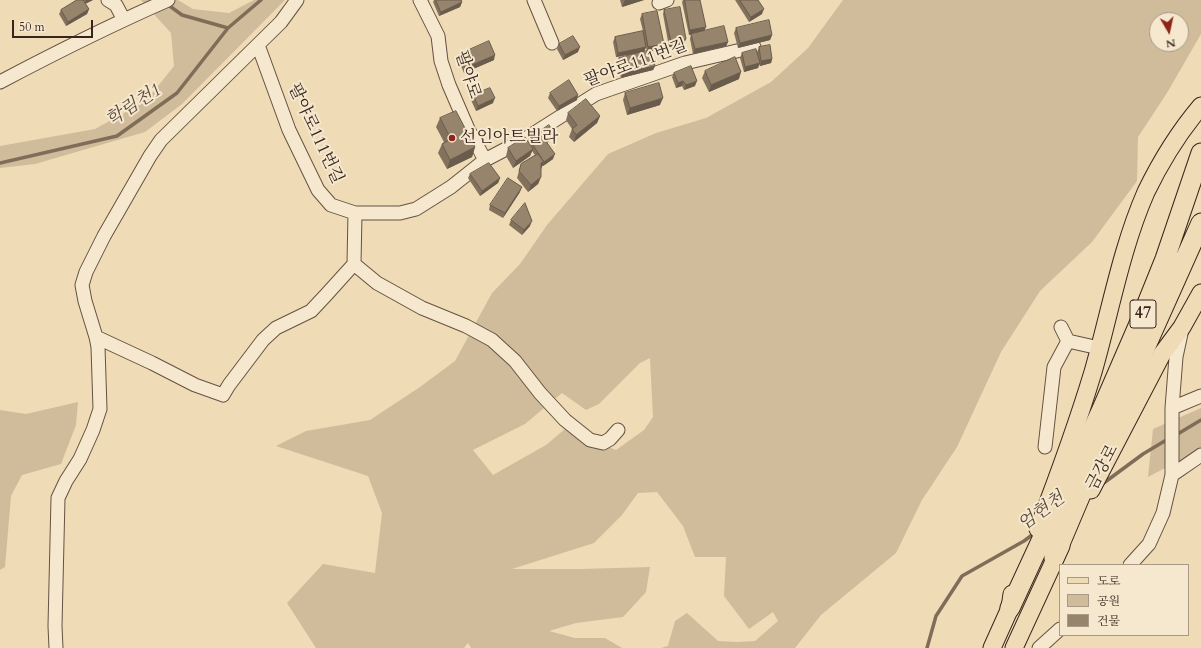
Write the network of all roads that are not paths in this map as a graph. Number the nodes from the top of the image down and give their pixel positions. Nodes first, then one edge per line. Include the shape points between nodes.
1 (168, 0) edge
2 (297, 0) edge
3 (420, 0) edge
4 (534, 0) edge
5 (116, 2) edge
6 (124, 20) junction
7 (552, 43) dead end
8 (258, 45) junction
9 (754, 46) edge
10 (0, 82) edge
11 (1201, 106) edge
12 (1201, 153) edge
13 (485, 160) junction
14 (355, 213) junction
15 (1201, 223) edge
16 (354, 264) junction
17 (1201, 293) edge
18 (1061, 327) dead end
19 (1182, 327) junction
20 (96, 336) junction
21 (1068, 341) junction
22 (1099, 348) junction
23 (1201, 396) edge
24 (1172, 411) junction
25 (618, 430) dead end
26 (1112, 439) junction
27 (1045, 447) dead end
28 (1201, 455) edge
29 (1067, 471) junction
30 (1172, 475) junction
31 (1054, 558) joint
32 (1131, 564) edge
33 (1014, 597) joint
34 (1059, 630) edge
35 (56, 648) edge
36 (992, 648) edge
37 (1014, 648) edge
38 (1039, 648) edge

1 - 6 street
2 - 8 street via 281,22
3 - 13 street, 팔야로 via 438,36 449,85
4 - 7 street
5 - 6 street
6 - 10 street
8 - 14 street, 팔야로111번길 via 289,130 318,190 332,205
8 - 20 street via 161,140 104,236 82,285
9 - 13 street, 팔야로111번길 via 685,63 596,94 525,139
11 - 22 main road via 1165,155 1146,193 1130,237
12 - 29 highway, 47 via 1165,258 1138,326
13 - 14 street, 팔야로111번길 via 451,187 416,209 400,213
14 - 16 street
15 - 26 highway, 47
16 - 20 street via 311,310 276,328 263,340 223,395 195,385
16 - 25 street via 377,283 422,308 492,340 515,361 565,420 590,440 603,443
17 - 19 main road, 금강로
18 - 21 street
19 - 24 street via 1176,357
19 - 26 main road, 금강로 via 1162,354
20 - 35 street via 100,409 80,459 58,498
21 - 22 street
21 - 27 street via 1054,367
22 - 29 main road
23 - 24 street
24 - 30 street
26 - 31 highway, 47
28 - 30 street
29 - 33 highway, 47
30 - 32 street via 1163,513 1149,544
31 - 37 main road, 47
33 - 36 main road, 47
34 - 38 street

